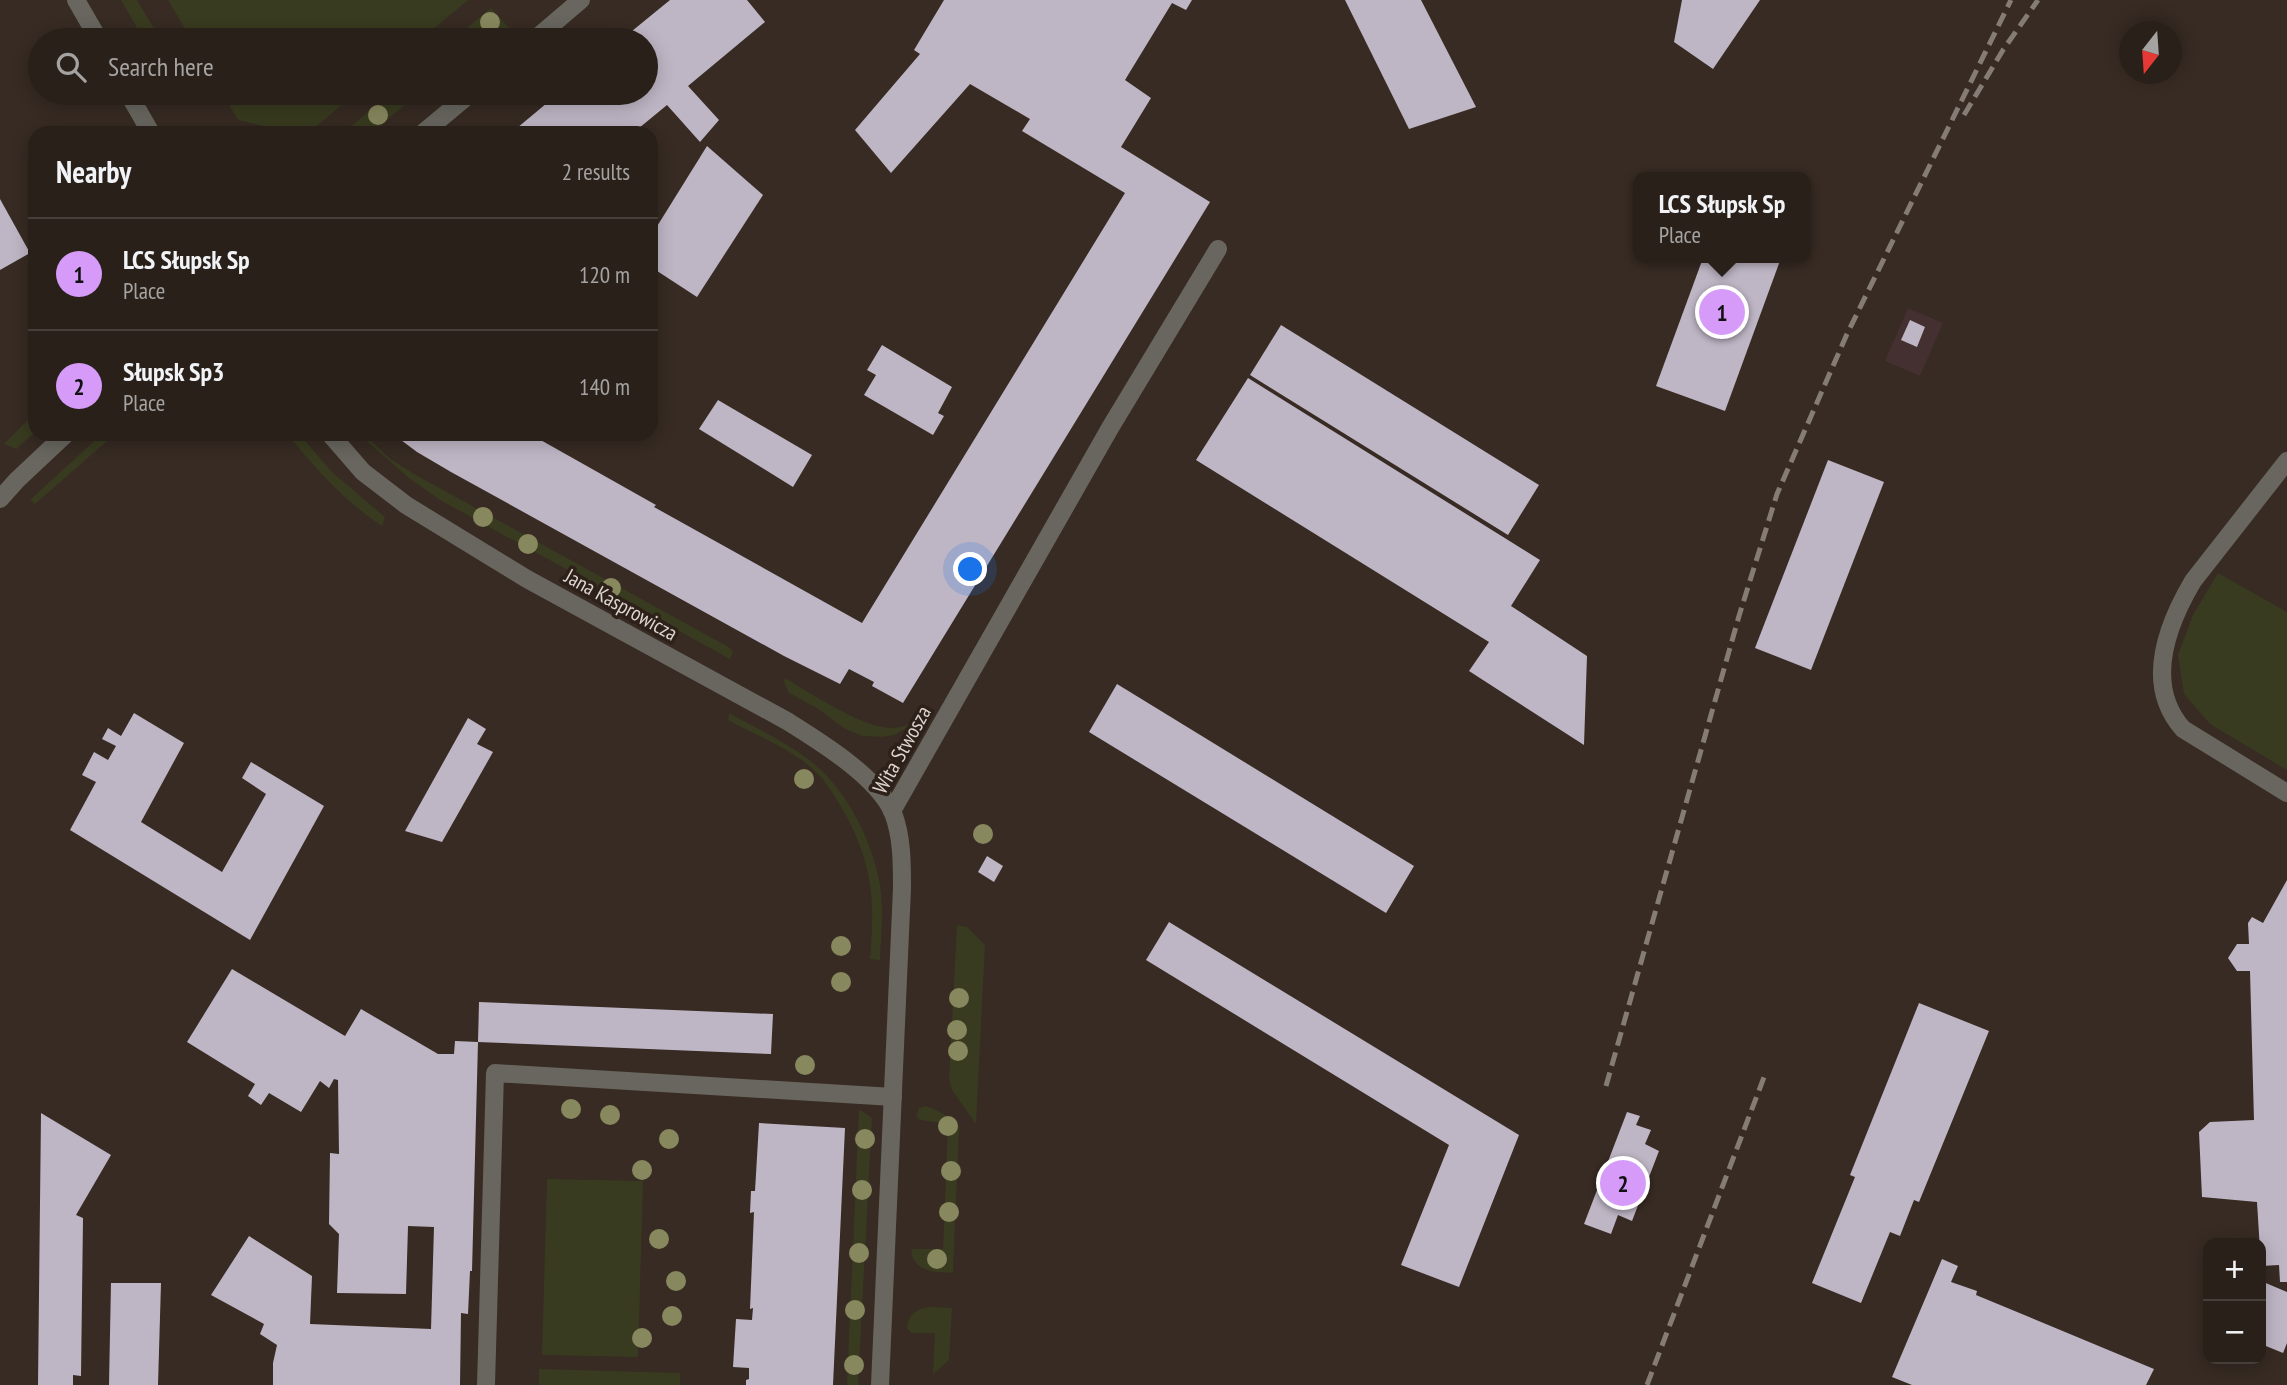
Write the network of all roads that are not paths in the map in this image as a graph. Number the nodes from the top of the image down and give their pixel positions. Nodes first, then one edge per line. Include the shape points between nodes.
1 (76, 0) edge
2 (581, 0) edge
3 (92, 28) edge
4 (548, 28) edge
5 (135, 105) edge
6 (457, 105) edge
7 (147, 126) edge
8 (431, 126) edge
9 (1218, 249) dead end
10 (58, 441) edge
11 (336, 441) edge
12 (2287, 461) edge
13 (0, 499) edge
14 (2287, 793) edge
15 (892, 811) junction
16 (892, 1097) junction
17 (486, 1385) edge
18 (880, 1385) edge

1 - 3 street
2 - 4 street
5 - 7 street
6 - 8 street
9 - 15 street, Wita Stwosza via 1110,428
10 - 13 street
11 - 15 street, Jana Kasprowicza via 363,472 406,505 527,579 824,744 859,772
12 - 14 street via 2181,602 2166,643 2163,682 2172,717 2183,729
15 - 16 street, Wita Stwosza via 902,876
16 - 17 street via 495,1073
16 - 18 street, Wita Stwosza

